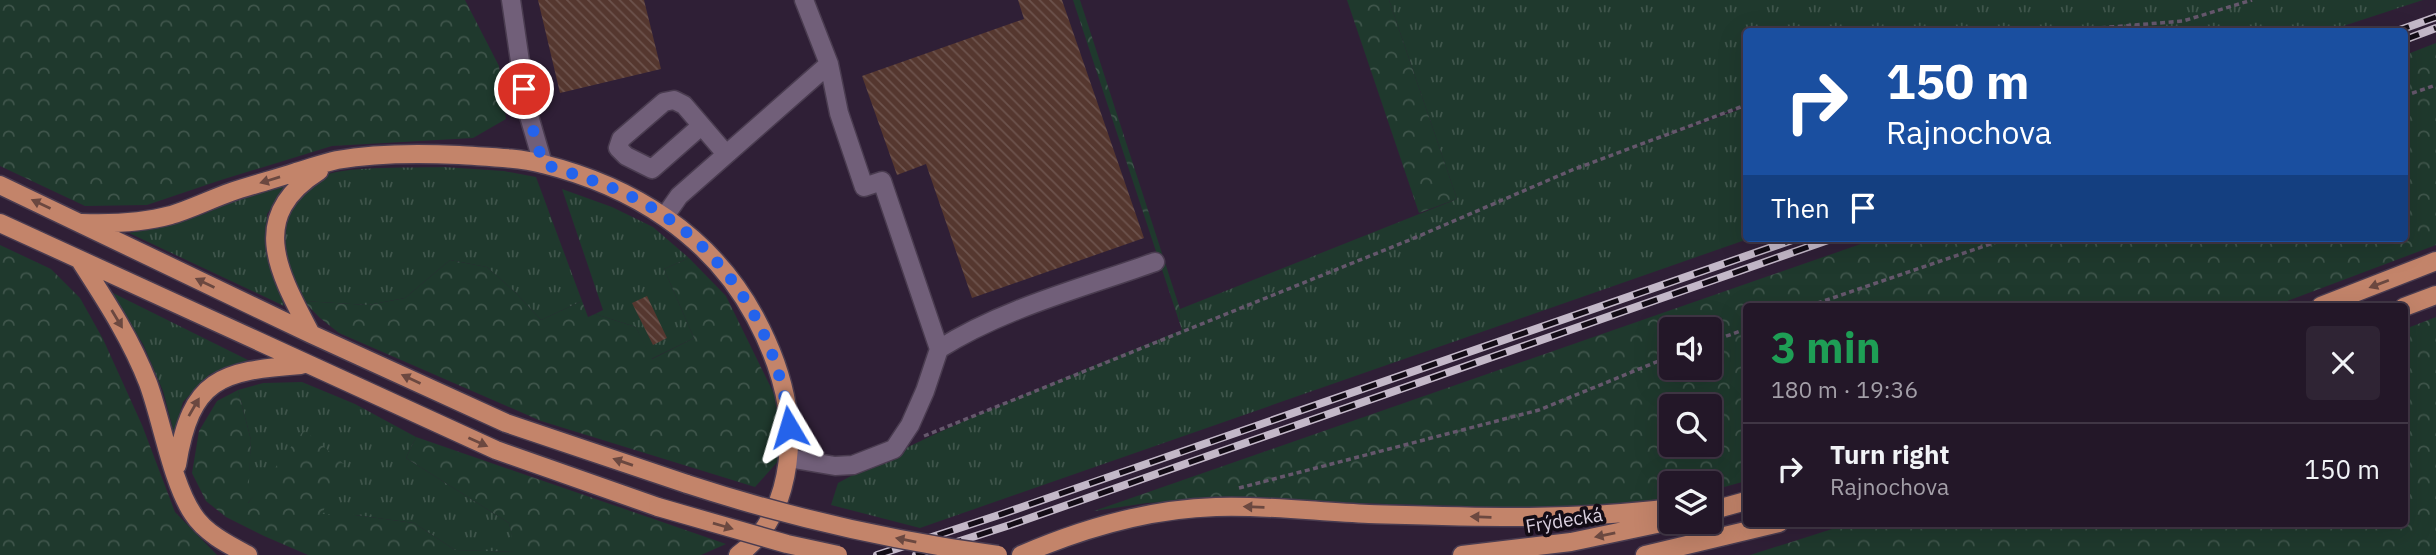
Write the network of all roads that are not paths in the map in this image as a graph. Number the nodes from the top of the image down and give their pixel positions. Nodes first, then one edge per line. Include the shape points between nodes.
1 (511, 0) edge
2 (804, 0) edge
3 (829, 64) junction
4 (701, 126) junction
5 (726, 154) junction
6 (336, 160) junction
7 (543, 164) junction
8 (0, 185) edge
9 (665, 216) junction
10 (0, 223) edge
11 (82, 223) junction
12 (2436, 261) edge
13 (81, 262) junction
14 (1154, 262) dead end
15 (2436, 295) edge
16 (2329, 303) edge
17 (2408, 306) edge
18 (311, 334) junction
19 (939, 349) junction
20 (305, 365) junction
21 (788, 458) junction
22 (176, 472) junction
23 (1743, 496) edge
24 (1722, 500) edge
25 (1743, 502) edge
26 (1722, 508) edge
27 (1659, 510) edge
28 (1659, 524) edge
29 (1762, 527) edge
30 (1781, 527) edge
31 (248, 555) edge
32 (738, 555) edge
33 (838, 555) edge
34 (998, 555) edge
35 (1021, 555) edge
36 (1462, 555) edge
37 (1645, 555) edge
38 (1695, 555) edge

1 - 7 street via 527,109
2 - 3 street
3 - 5 street
3 - 19 street via 839,113 864,187 882,181
4 - 4 street via 652,169 618,148 621,139 667,100 681,102
4 - 5 street
5 - 9 street via 679,196
6 - 7 main road via 426,154
6 -> 11 main road via 172,215 137,222
6 - 18 main road via 290,193 274,231 282,276
7 - 9 main road via 617,190
11 -> 8 main road
9 - 21 main road via 703,246 759,324 784,387
10 - 13 main road
18 -> 11 main road
12 -> 16 main road
13 - 20 main road
13 -> 22 main road via 132,346
14 - 19 street via 993,319
15 - 17 main road
34 -> 18 main road, bridge via 832,524 687,484 506,423
19 - 21 street via 910,425 894,449 853,465
22 -> 20 main road via 190,414 216,382 257,369
20 -> 33 main road, bridge via 496,450 657,508
21 - 32 main road via 771,516
22 - 31 main road via 196,519
23 - 24 main road
25 - 26 main road
27 -> 35 main road via 1526,518 1196,508 1102,526
28 -> 36 main road, Frýdecká via 1571,542
29 - 37 main road
30 - 38 main road

